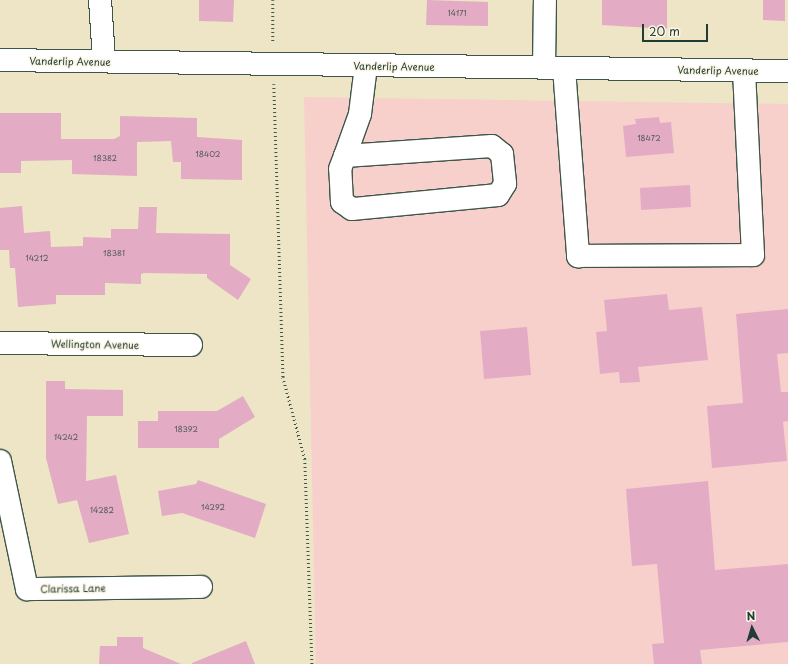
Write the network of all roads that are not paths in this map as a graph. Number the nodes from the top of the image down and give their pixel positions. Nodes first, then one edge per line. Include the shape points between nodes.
1 (100, 0) edge
2 (545, 0) edge
3 (0, 60) edge
4 (104, 62) junction
5 (366, 66) junction
6 (554, 68) junction
7 (744, 71) junction
8 (788, 71) edge
9 (345, 156) junction
10 (0, 343) edge
11 (190, 345) dead end
12 (0, 461) edge
13 (201, 587) dead end

1 - 4 street
2 - 6 street
3 - 4 street, Vanderlip Avenue
4 - 5 street, Vanderlip Avenue
5 - 6 street, Vanderlip Avenue
5 - 9 street via 360,114
6 - 7 street, Vanderlip Avenue
6 - 7 street via 578,256 753,255
7 - 8 street, Vanderlip Avenue
9 - 9 street via 340,169 342,202 352,209 498,195 505,184 502,154 492,146
10 - 11 street, Wellington Avenue
12 - 13 street, Clarissa Lane via 27,589

